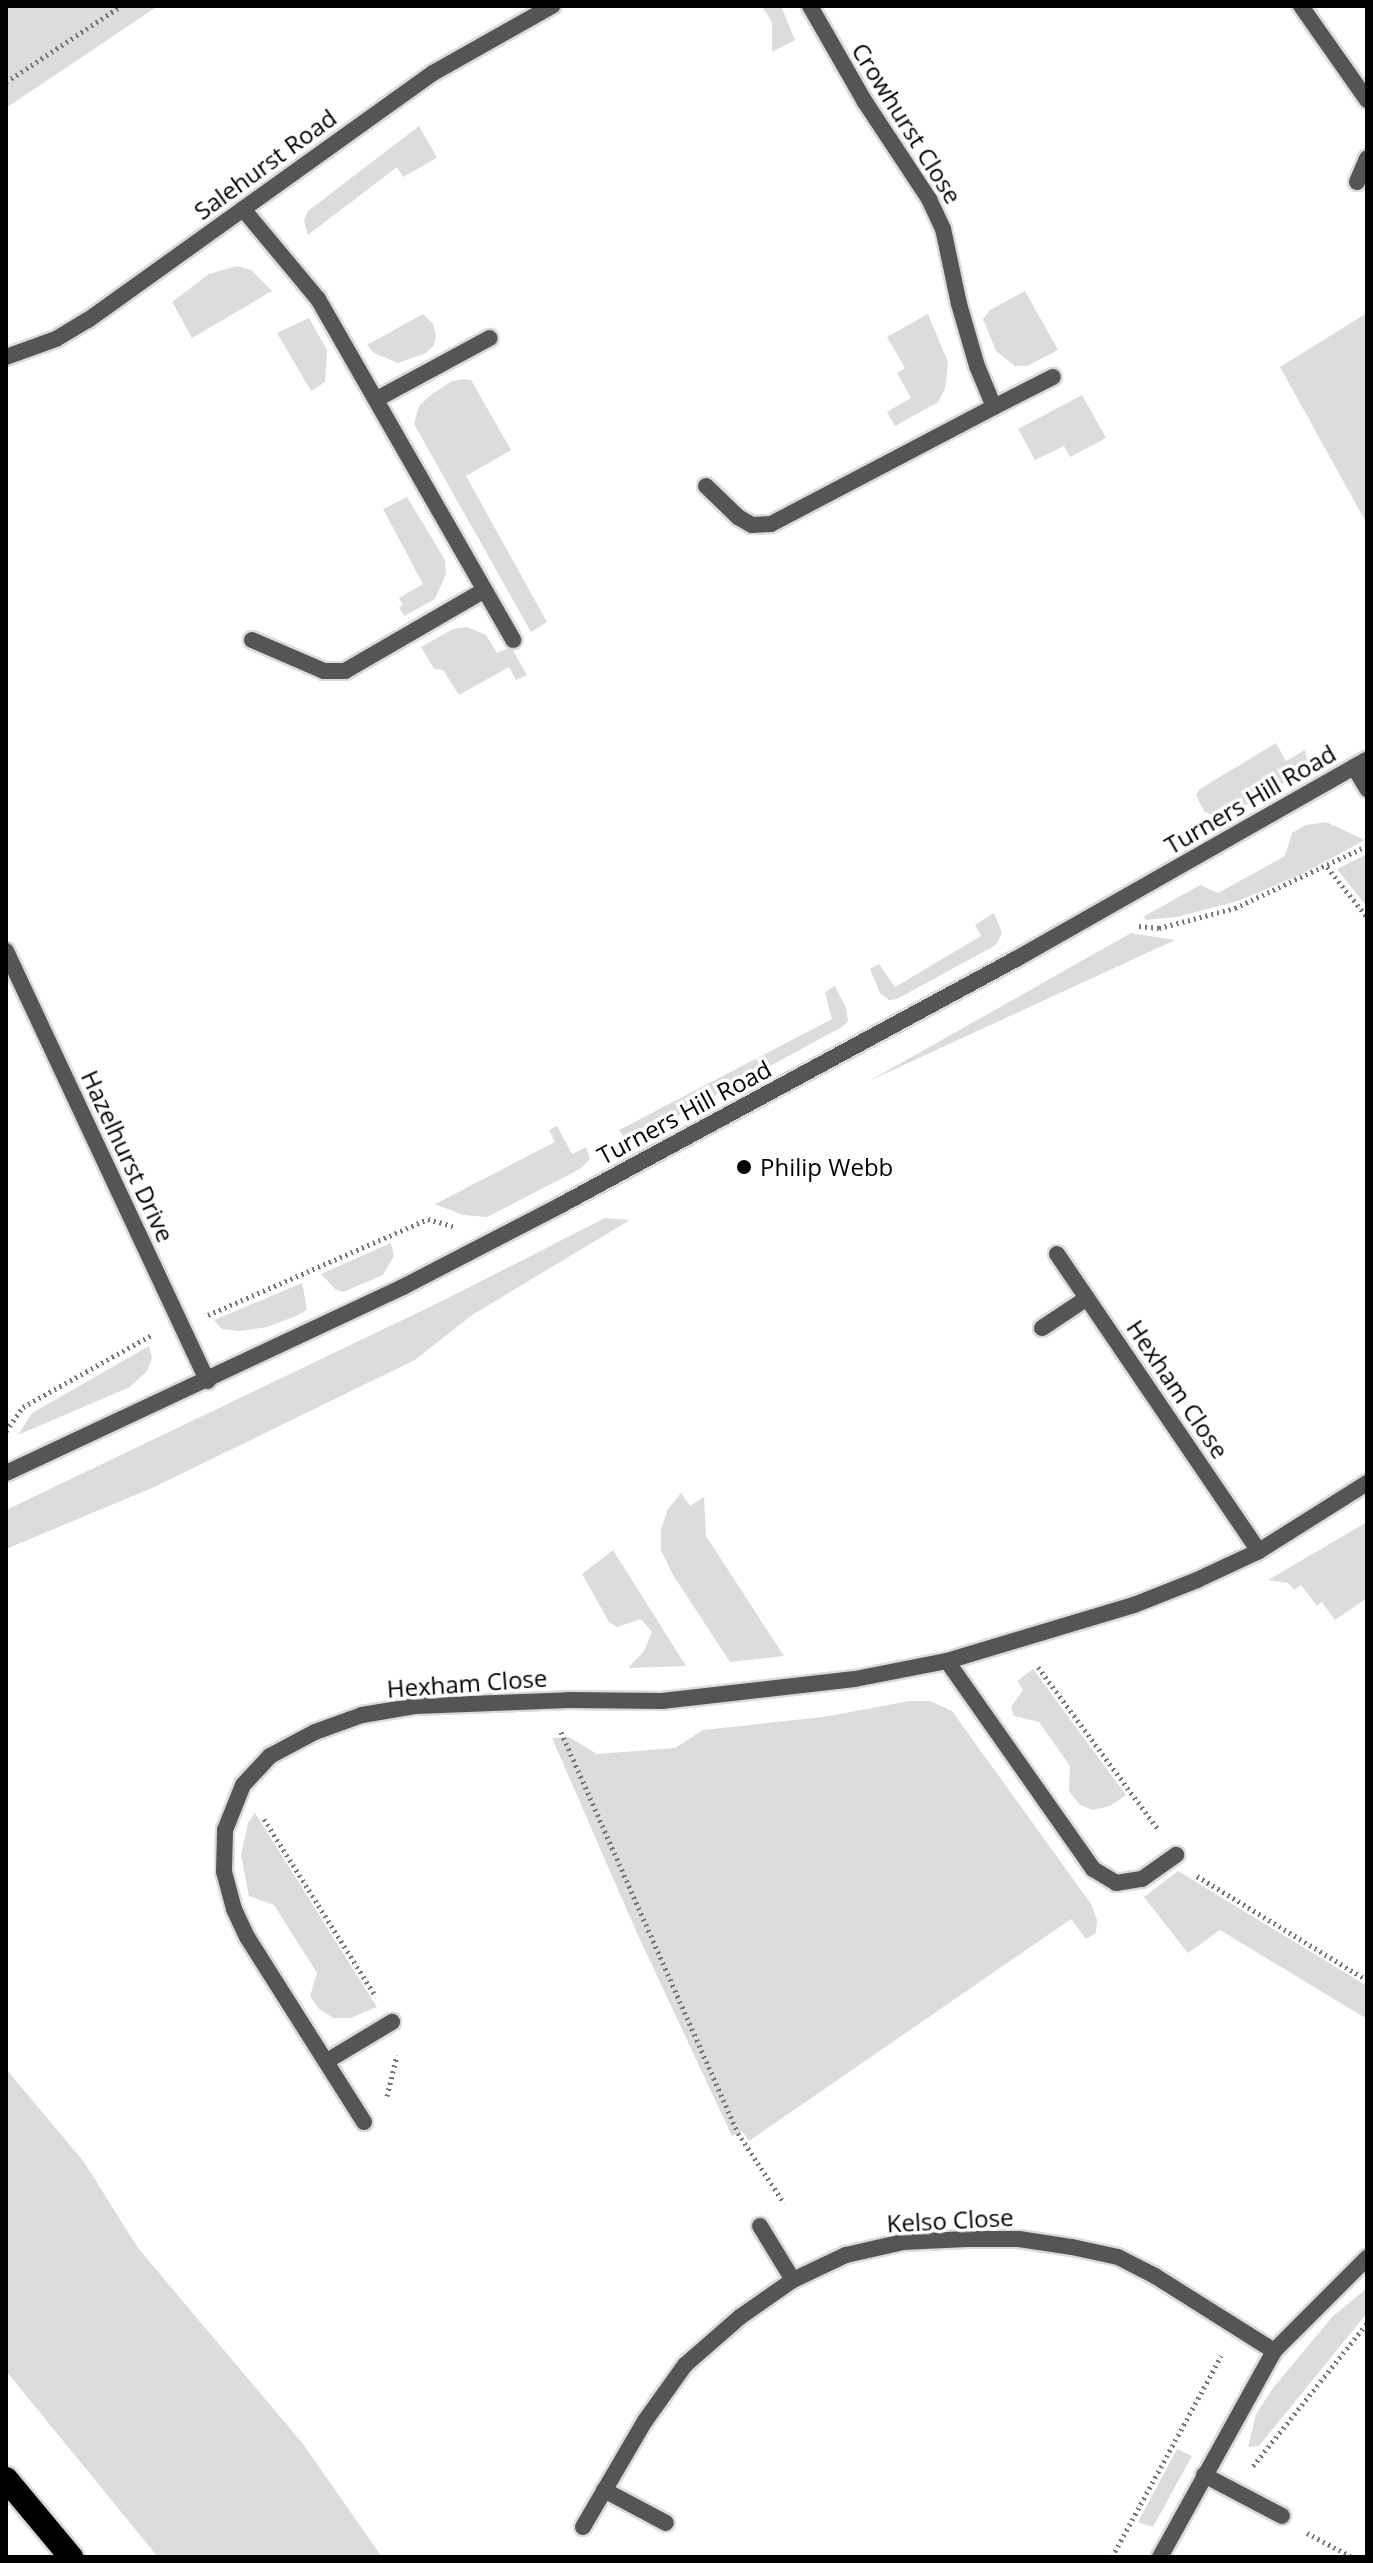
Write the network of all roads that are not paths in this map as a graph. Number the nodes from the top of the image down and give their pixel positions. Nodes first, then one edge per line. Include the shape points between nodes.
1 (552, 6) edge
2 (810, 6) edge
3 (1301, 6) edge
4 (1367, 100) edge
5 (1367, 158) edge
6 (1357, 182) dead end
7 (243, 209) junction
8 (490, 338) dead end
9 (6, 357) edge
10 (1053, 377) dead end
11 (377, 399) junction
12 (994, 407) junction
13 (706, 486) dead end
14 (483, 591) junction
15 (252, 640) dead end
16 (513, 640) dead end
17 (1360, 763) edge
18 (1367, 789) edge
19 (6, 951) edge
20 (1057, 1254) dead end
21 (1087, 1298) junction
22 (1042, 1328) dead end
23 (207, 1381) junction
24 (6, 1473) edge
25 (1367, 1483) edge
26 (1259, 1551) junction
27 (947, 1661) junction
28 (1176, 1855) dead end
29 (392, 2022) road end
30 (327, 2061) junction
31 (364, 2122) road end
32 (760, 2226) road end
33 (1367, 2258) edge
34 (793, 2280) junction
35 (1274, 2351) junction
36 (1204, 2475) junction
37 (6, 2479) edge
38 (604, 2490) junction
39 (1282, 2516) road end
40 (666, 2523) dead end
41 (583, 2527) dead end
42 (71, 2557) edge
43 (1160, 2557) edge

1 - 7 street, Salehurst Road via 433,73
2 - 12 street, Crowhurst Close via 943,229 959,304
3 - 4 street
5 - 6 street
7 - 9 street, Salehurst Road via 88,320 56,339
7 - 11 street via 318,299
8 - 11 street
10 - 12 street
11 - 14 street
12 - 13 street via 771,524 752,525 738,517
14 - 15 street via 345,671 324,671
14 - 16 street
17 - 18 street
17 - 23 street, Turners Hill Road via 1096,915 470,1253
19 - 23 street, Hazelhurst Drive
20 - 21 street, Hexham Close
21 - 22 street
21 - 26 street, Hexham Close
23 - 24 street, Turners Hill Road
25 - 26 street, Hexham Close
26 - 27 street, Hexham Close via 1134,1605
27 - 28 street via 1093,1869 1116,1883 1142,1879
27 - 30 street, Hexham Close via 760,1692 662,1701 416,1706 362,1715 270,1756 243,1785 225,1830 224,1872 247,1937
29 - 30 street
30 - 31 street, Hexham Close
32 - 34 street
33 - 35 street
34 - 35 street, Kelso Close via 846,2255 903,2242 1019,2239 1118,2257
34 - 38 street, Kelso Close via 685,2365
35 - 36 street
36 - 39 street
36 - 43 street
37 - 42 highway
38 - 40 street
38 - 41 street, Kelso Close

